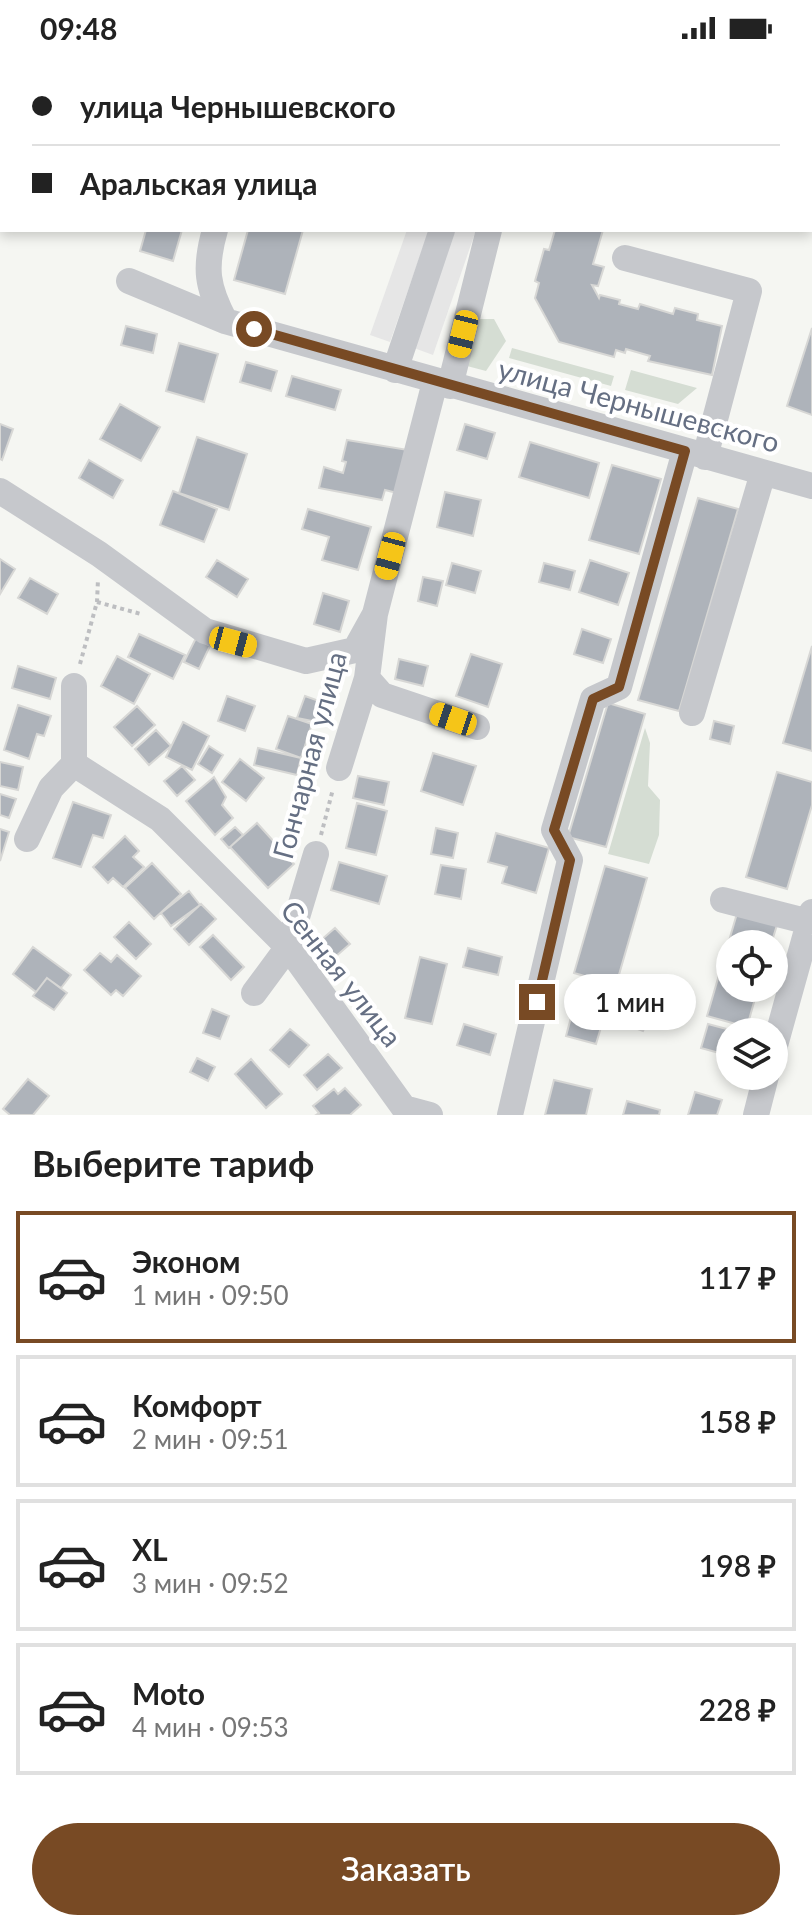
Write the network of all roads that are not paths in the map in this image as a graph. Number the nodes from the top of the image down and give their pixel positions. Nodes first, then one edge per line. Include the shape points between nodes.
1 (214, 232) edge
2 (441, 232) edge
3 (488, 232) edge
4 (625, 258) dead end
5 (129, 281) dead end
6 (225, 321) junction
7 (395, 370) junction
8 (443, 384) junction
9 (695, 454) junction
10 (763, 473) junction
11 (812, 486) edge
12 (0, 491) edge
13 (375, 614) junction
14 (367, 678) junction
15 (74, 686) road end
16 (692, 713) dead end
17 (477, 727) dead end
18 (74, 764) junction
19 (339, 768) road end
20 (27, 839) dead end
21 (316, 854) road end
22 (723, 900) dead end
23 (811, 917) edge
24 (288, 947) junction
25 (254, 993) dead end
26 (783, 1018) edge
27 (762, 1090) edge
28 (412, 1113) edge
29 (510, 1115) edge
30 (756, 1115) edge

1 - 6 street via 208,254 209,291
2 - 7 street
3 - 8 street, Гончарная улица
4 - 9 street via 749,291
5 - 6 street, улица Чернышевского
6 - 7 street, улица Чернышевского
7 - 8 street, улица Чернышевского
8 - 9 street, улица Чернышевского
8 - 13 street, Гончарная улица
9 - 10 street, улица Чернышевского
9 - 29 street via 619,687 593,699 554,830 570,860
10 - 11 street, улица Чернышевского
10 - 16 street
12 - 13 street via 205,631 233,642 306,661 355,650
13 - 14 street, Гончарная улица
14 - 17 street via 382,695
14 - 19 street, Гончарная улица
15 - 18 street
18 - 20 street via 51,788
18 - 24 street, Сенная улица via 160,819
21 - 24 street, Гончарная улица
22 - 23 street
23 - 26 street
24 - 25 street, Гончарная улица
24 - 28 street, Сенная улица
27 - 30 street

